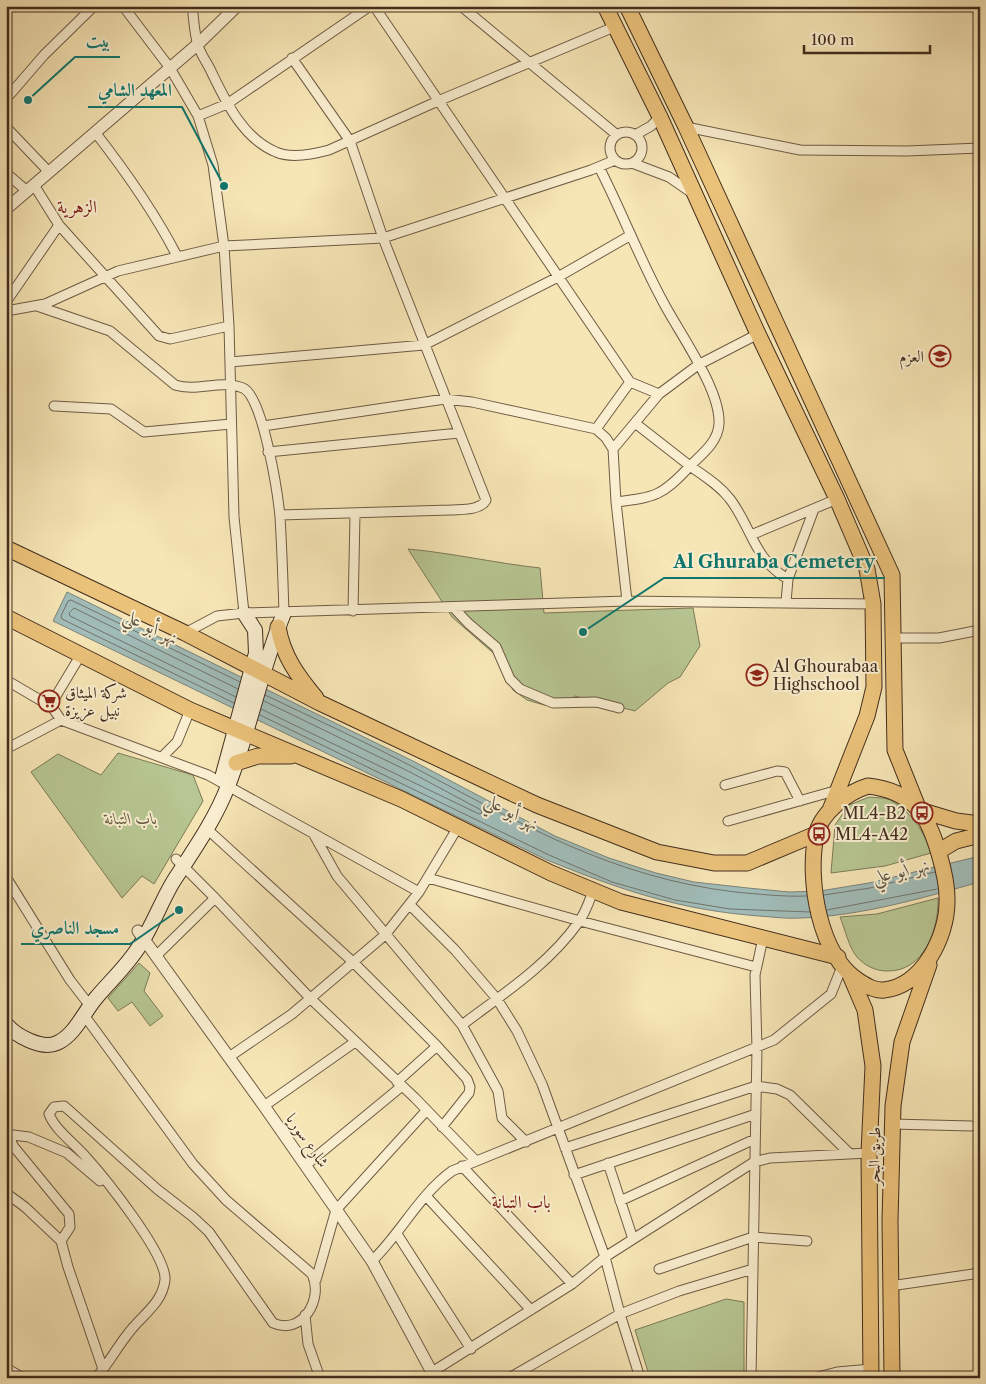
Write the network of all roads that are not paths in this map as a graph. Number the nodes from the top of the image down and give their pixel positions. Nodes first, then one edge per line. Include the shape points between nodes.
1 (94, 6) edge
2 (123, 6) edge
3 (192, 6) edge
4 (237, 6) edge
5 (370, 6) edge
6 (374, 6) edge
7 (461, 6) edge
8 (605, 6) edge
9 (627, 6) edge
10 (614, 27) junction
11 (198, 44) junction
12 (292, 58) junction
13 (529, 62) junction
14 (170, 68) junction
15 (6, 98) edge
16 (438, 101) junction
17 (227, 104) junction
18 (198, 116) junction
19 (660, 117) junction
20 (6, 127) edge
21 (686, 127) junction
22 (95, 132) junction
23 (617, 135) junction
24 (635, 135) junction
25 (350, 141) junction
26 (980, 148) edge
27 (615, 160) junction
28 (632, 163) junction
29 (599, 167) junction
30 (48, 171) junction
31 (6, 173) edge
32 (31, 188) junction
33 (697, 197) junction
34 (507, 198) junction
35 (6, 209) edge
36 (59, 225) junction
37 (631, 235) junction
38 (382, 238) junction
39 (224, 246) junction
40 (177, 256) junction
41 (106, 277) junction
42 (558, 277) junction
43 (6, 302) edge
44 (37, 306) junction
45 (6, 311) edge
46 (230, 326) junction
47 (758, 334) junction
48 (424, 345) junction
49 (230, 362) junction
50 (698, 365) junction
51 (630, 382) junction
52 (231, 385) junction
53 (659, 394) junction
54 (445, 399) junction
55 (54, 406) dead end
56 (635, 423) junction
57 (231, 424) junction
58 (263, 426) junction
59 (596, 428) junction
60 (459, 433) junction
61 (613, 449) junction
62 (268, 452) junction
63 (690, 466) junction
64 (858, 499) junction
65 (616, 502) junction
66 (838, 502) junction
67 (814, 509) junction
68 (355, 514) junction
69 (280, 515) junction
70 (751, 535) junction
71 (6, 548) edge
72 (788, 579) junction
73 (627, 601) junction
74 (786, 602) junction
75 (873, 604) junction
76 (6, 607) edge
77 (453, 607) junction
78 (353, 611) junction
79 (244, 613) junction
80 (6, 617) edge
81 (281, 620) junction
82 (980, 630) edge
83 (185, 633) junction
84 (893, 638) junction
85 (80, 656) junction
86 (255, 676) junction
87 (6, 680) edge
88 (320, 703) junction
89 (52, 707) junction
90 (619, 708) dead end
91 (190, 710) junction
92 (60, 720) junction
93 (242, 724) junction
94 (6, 749) edge
95 (302, 756) junction
96 (162, 757) junction
97 (236, 762) junction
98 (224, 784) junction
99 (725, 785) dead end
100 (838, 790) junction
101 (800, 801) junction
102 (830, 810) junction
103 (919, 810) junction
104 (728, 821) dead end
105 (980, 824) edge
106 (458, 827) junction
107 (206, 828) junction
108 (313, 833) junction
109 (816, 834) junction
110 (980, 835) edge
111 (939, 852) junction
112 (180, 863) junction
113 (6, 877) edge
114 (428, 878) junction
115 (419, 892) junction
116 (593, 892) junction
117 (215, 898) junction
118 (410, 905) junction
119 (580, 921) junction
120 (141, 934) junction
121 (385, 935) junction
122 (763, 938) junction
123 (939, 941) junction
124 (157, 954) junction
125 (353, 962) junction
126 (844, 965) junction
127 (756, 967) junction
128 (311, 999) junction
129 (497, 999) junction
130 (90, 1006) junction
131 (6, 1024) edge
132 (462, 1025) junction
133 (355, 1042) junction
134 (437, 1046) junction
135 (757, 1049) junction
136 (229, 1057) junction
137 (400, 1084) junction
138 (756, 1086) junction
139 (264, 1106) junction
140 (426, 1111) junction
141 (756, 1114) junction
142 (892, 1124) junction
143 (442, 1126) junction
144 (971, 1126) dead end
145 (557, 1130) junction
146 (755, 1139) junction
147 (526, 1142) junction
148 (565, 1148) junction
149 (849, 1153) junction
150 (869, 1153) junction
151 (476, 1160) junction
152 (754, 1162) junction
153 (608, 1163) junction
154 (306, 1165) junction
155 (462, 1166) junction
156 (574, 1175) junction
157 (6, 1193) edge
158 (116, 1196) junction
159 (426, 1196) junction
160 (620, 1201) junction
161 (336, 1210) junction
162 (397, 1234) junction
163 (753, 1237) junction
164 (633, 1239) junction
165 (61, 1240) junction
166 (807, 1241) dead end
167 (605, 1257) junction
168 (372, 1261) junction
169 (753, 1268) junction
170 (659, 1269) dead end
171 (980, 1273) edge
172 (316, 1280) junction
173 (572, 1284) junction
174 (890, 1286) junction
175 (531, 1310) junction
176 (620, 1314) junction
177 (305, 1316) junction
178 (471, 1349) junction
179 (6, 1368) edge
180 (103, 1369) junction
181 (871, 1373) edge
182 (434, 1375) edge
183 (22, 1378) edge
184 (96, 1378) edge
185 (320, 1378) edge
186 (509, 1378) edge
187 (640, 1378) edge
188 (751, 1378) edge
189 (814, 1378) edge
190 (892, 1378) edge

1 - 15 street
2 - 14 street
3 - 11 street
4 - 11 street
5 - 12 street
6 - 16 street
7 - 13 street
8 - 10 main road
9 - 21 main road
10 - 13 street
10 - 19 main road
11 - 14 street
11 - 17 street
12 - 17 street
12 - 25 street
13 - 16 street
13 - 23 street
14 - 18 street
14 - 22 street
16 - 25 street
16 - 34 street
17 - 18 street
17 - 25 street via 245,128 276,153 316,154
18 - 39 street via 213,165
19 - 24 street
19 - 33 main road
20 - 30 street
21 - 26 street via 800,150
21 - 64 main road
22 - 30 street
22 - 40 street via 131,177 159,220
23 - 24 street via 626,132
23 - 27 street via 610,147
24 - 28 street via 641,147 639,156
25 - 38 street
27 - 28 street via 623,164
27 - 29 street
28 - 33 street via 669,177
29 - 34 street
29 - 37 street
30 - 32 street
31 - 32 street
32 - 35 street
32 - 36 street
33 - 47 main road
34 - 38 street
34 - 42 street
36 - 41 street
36 - 43 street
37 - 42 street
37 - 50 street via 660,297
38 - 39 street
38 - 48 street
39 - 40 street
39 - 46 street
40 - 41 street
41 - 44 street
41 - 46 street via 164,338
42 - 48 street
42 - 51 street
44 - 45 street
44 - 52 street via 110,331 175,385 187,388
46 - 49 street
47 - 50 street
47 - 66 main road
48 - 49 street
48 - 54 street
49 - 52 street
50 - 53 street
50 - 63 street via 712,386 719,422 714,441
51 - 53 street
51 - 59 street
52 - 57 street
52 - 58 street via 251,393
53 - 56 street
54 - 58 street
54 - 59 street
54 - 60 street
55 - 57 street via 111,409 144,432
56 - 61 street
56 - 63 street
57 - 79 street via 234,517
58 - 62 street
59 - 61 street
60 - 62 street
60 - 68 street via 486,498 483,505 450,510
61 - 65 street
62 - 69 street
63 - 65 street via 668,489 657,495
63 - 70 street via 728,497
64 - 66 main road
64 - 84 main road via 892,575
65 - 73 street
66 - 67 street
66 - 75 main road via 867,569
67 - 70 street
67 - 72 street
68 - 69 street
68 - 78 street
69 - 81 street
70 - 72 street via 765,562
71 - 83 main road
72 - 74 street
73 - 74 street
73 - 77 street
74 - 75 street
75 - 100 main road via 874,687 867,716
76 - 93 main road
77 - 78 street
77 - 90 street via 496,647 510,679 520,689 553,703 596,702
78 - 81 street
79 - 81 street
79 - 83 street via 217,616
79 - 86 main road via 253,623 257,638
80 - 85 main road
81 - 86 main road
81 - 88 main road via 288,660
82 - 84 street via 939,638
83 - 86 main road
84 - 103 main road via 895,750
85 - 89 street via 58,690
85 - 91 main road
86 - 88 main road
86 - 93 main road
87 - 89 street
88 - 109 main road via 537,805 657,852 714,863 747,863
89 - 92 street
91 - 93 main road
91 - 96 street via 177,742
92 - 94 street
92 - 96 street
93 - 95 main road
93 - 97 main road
93 - 98 main road
95 - 97 main road via 258,756
95 - 106 main road
96 - 98 street
97 - 98 main road
98 - 107 main road
98 - 108 street
98 - 112 main road
99 - 101 street via 777,771 785,772
100 - 101 street
100 - 102 main road
101 - 104 street
102 - 103 main road via 852,790 868,786 892,791
102 - 109 main road
103 - 105 main road
103 - 111 main road
106 - 114 street
106 - 116 main road
107 - 112 main road
107 - 125 street
108 - 115 street
108 - 121 street via 337,876
109 - 126 main road via 814,879 820,922 828,942
110 - 111 main road via 956,841
111 - 123 main road via 948,901
112 - 117 street
112 - 120 main road via 151,902
113 - 130 street via 70,980
114 - 115 street
114 - 119 street
115 - 118 street
116 - 119 street
116 - 122 main road via 620,902
117 - 124 street
117 - 128 street
118 - 121 street
118 - 129 street
119 - 127 street
119 - 129 street via 536,968
120 - 124 street, شارع سوريا
120 - 130 main road via 130,959
121 - 125 street
121 - 132 street
122 - 126 main road
122 - 127 street
123 - 126 main road via 920,972 899,987 875,988
123 - 142 main road, طريق البحر via 902,1042
124 - 136 street, شارع سوريا
125 - 128 street
125 - 134 street
126 - 135 street via 824,1001 774,1040
126 - 150 main road, طريق البحر via 865,1010 873,1066
127 - 135 street
128 - 133 street
128 - 136 street
129 - 132 street
129 - 145 street via 517,1031 542,1084
130 - 131 main road via 70,1034 51,1045 25,1038
130 - 172 street via 193,1164 226,1200 290,1253
132 - 147 street via 498,1091 502,1118
133 - 137 street
133 - 139 street
134 - 137 street
134 - 143 street via 467,1079 470,1087 469,1093
135 - 138 street
135 - 145 street
136 - 139 street, شارع سوريا
137 - 140 street
137 - 154 street
138 - 141 street
138 - 148 street
138 - 149 street via 790,1095
139 - 154 street, شارع سوريا
140 - 143 street
140 - 161 street
141 - 146 street
141 - 153 street
142 - 144 street
142 - 174 main road, طريق البحر
143 - 151 street
145 - 147 street
145 - 148 street
146 - 152 street
146 - 160 street
147 - 151 street
148 - 156 street
149 - 150 street
149 - 152 street
150 - 181 main road, طريق البحر
151 - 155 street
152 - 163 street
152 - 164 street
153 - 156 street
153 - 160 street
154 - 161 street, شارع سوريا
155 - 159 street via 445,1176
155 - 173 street
156 - 167 street
157 - 165 street
158 - 165 street via 67,1152 29,1137 13,1135 14,1147 69,1214 70,1227
158 - 177 street via 88,1158 53,1123 50,1114 54,1107 64,1106 200,1223 273,1323 291,1326
158 - 180 street via 154,1246 165,1278 154,1306 128,1333
159 - 162 street
159 - 175 street
160 - 164 street
161 - 168 street, شارع سوريا
161 - 172 street
162 - 168 street
162 - 178 street
163 - 166 street
163 - 169 street
163 - 170 street
164 - 167 street
165 - 180 street
167 - 173 street
167 - 176 street
168 - 182 street, شارع سوريا
169 - 176 street
169 - 188 street
171 - 174 street
172 - 177 street via 312,1309
173 - 175 street
174 - 190 main road, طريق البحر
175 - 178 street
176 - 186 street
176 - 187 street
177 - 185 street via 308,1344
178 - 182 street
179 - 183 street
180 - 184 street
181 - 189 street via 837,1372

